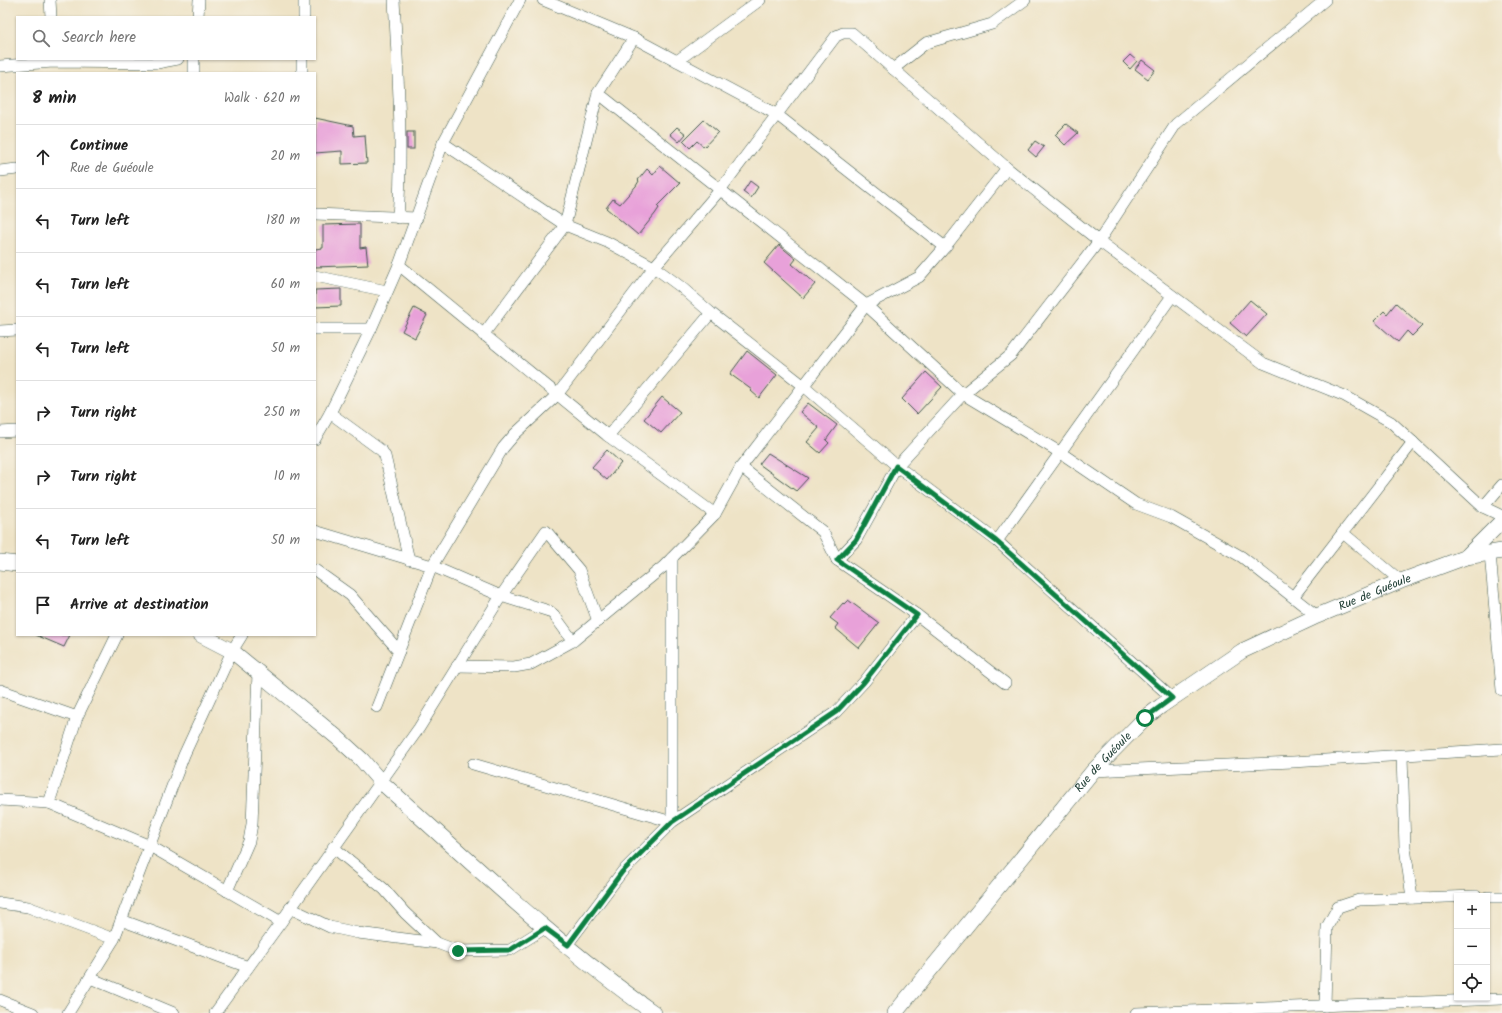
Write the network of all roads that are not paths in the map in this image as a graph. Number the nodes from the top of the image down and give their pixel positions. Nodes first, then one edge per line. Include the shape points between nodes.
1 (50, 0) edge
2 (199, 0) edge
3 (304, 0) edge
4 (394, 0) edge
5 (520, 0) edge
6 (543, 0) edge
7 (760, 0) edge
8 (1025, 0) edge
9 (1325, 0) edge
10 (51, 16) edge
11 (198, 16) edge
12 (304, 16) edge
13 (634, 38) junction
14 (53, 60) edge
15 (173, 60) edge
16 (194, 60) edge
17 (302, 60) edge
18 (677, 61) junction
19 (0, 66) edge
20 (893, 69) junction
21 (194, 72) edge
22 (302, 72) edge
23 (598, 93) junction
24 (776, 114) junction
25 (443, 143) junction
26 (1007, 168) junction
27 (16, 169) edge
28 (0, 171) edge
29 (720, 190) junction
30 (316, 214) edge
31 (398, 218) junction
32 (417, 218) junction
33 (565, 225) junction
34 (1099, 241) junction
35 (945, 247) junction
36 (399, 265) junction
37 (654, 267) junction
38 (316, 276) edge
39 (387, 291) junction
40 (1172, 296) junction
41 (866, 306) junction
42 (711, 313) junction
43 (316, 329) edge
44 (371, 329) junction
45 (16, 330) edge
46 (0, 331) edge
47 (483, 334) junction
48 (804, 386) junction
49 (963, 394) junction
50 (557, 395) junction
51 (330, 413) junction
52 (16, 431) edge
53 (0, 432) edge
54 (608, 436) junction
55 (316, 437) edge
56 (1413, 442) junction
57 (1061, 453) junction
58 (896, 466) junction
59 (741, 467) junction
60 (1502, 485) edge
61 (1483, 508) junction
62 (715, 514) junction
63 (1502, 516) edge
64 (1502, 521) edge
65 (316, 531) edge
66 (1343, 533) junction
67 (996, 541) junction
68 (1496, 552) edge
69 (1466, 557) junction
70 (672, 558) junction
71 (409, 560) junction
72 (837, 560) junction
73 (0, 562) edge
74 (16, 564) edge
75 (432, 566) junction
76 (316, 571) edge
77 (1401, 581) junction
78 (501, 596) junction
79 (1293, 597) junction
80 (917, 615) junction
81 (1317, 616) junction
82 (598, 621) junction
83 (117, 636) edge
84 (202, 636) edge
85 (241, 636) edge
86 (573, 641) junction
87 (232, 651) junction
88 (399, 651) junction
89 (457, 666) junction
90 (258, 673) junction
91 (1005, 683) dead end
92 (0, 690) edge
93 (1502, 690) edge
94 (1172, 698) junction
95 (377, 707) dead end
96 (77, 717) junction
97 (1502, 749) edge
98 (1402, 756) junction
99 (473, 764) dead end
100 (1093, 771) junction
101 (380, 781) junction
102 (0, 800) edge
103 (49, 803) junction
104 (672, 822) junction
105 (150, 846) junction
106 (333, 847) junction
107 (227, 891) junction
108 (1490, 896) edge
109 (1454, 897) edge
110 (1502, 897) edge
111 (1412, 898) junction
112 (0, 903) edge
113 (290, 908) junction
114 (121, 920) junction
115 (281, 922) junction
116 (545, 928) junction
117 (114, 939) junction
118 (437, 943) junction
119 (568, 945) junction
120 (248, 967) junction
121 (90, 978) junction
122 (1502, 999) edge
123 (0, 1000) edge
124 (1326, 1006) junction
125 (33, 1013) edge
126 (68, 1013) edge
127 (174, 1013) edge
128 (215, 1013) edge
129 (654, 1013) edge
130 (895, 1013) edge
131 (1136, 1013) edge
132 (1142, 1013) edge

1 - 10 street
2 - 11 street
3 - 12 street
4 - 31 street via 400,163
5 - 25 street
6 - 13 street
7 - 18 street
8 - 20 street via 992,24 926,43
9 - 34 street via 1176,124
13 - 18 street
13 - 23 street
14 - 15 street via 158,63
14 - 19 street
16 - 21 street
17 - 22 street
18 - 24 street
20 - 24 street via 852,33 843,33 836,36
20 - 26 street
23 - 29 street
23 - 33 street
24 - 29 street
24 - 35 street
25 - 32 street
25 - 33 street
26 - 34 street
26 - 35 street
27 - 28 street
29 - 37 street
29 - 41 street
30 - 31 street
31 - 32 street
32 - 36 street
33 - 37 street via 607,242
33 - 47 street
34 - 40 street
34 - 49 street via 1010,356
35 - 41 street via 919,277
36 - 39 street
36 - 47 street
37 - 42 street
37 - 50 street
38 - 39 street
39 - 44 street
40 - 56 street via 1263,363 1345,396 1391,422
40 - 57 street
41 - 48 street
41 - 49 street
42 - 48 street
42 - 54 street
43 - 44 street
44 - 51 street
45 - 46 street
47 - 50 street
48 - 58 street
48 - 59 street
49 - 57 street
49 - 58 street
50 - 54 street
50 - 75 street via 514,434 503,448
51 - 55 street
51 - 71 street via 382,451 385,456
52 - 53 street
54 - 62 street
56 - 61 street
56 - 66 street
57 - 67 street
57 - 79 street via 1136,504 1171,517 1242,557
58 - 67 street
58 - 72 street via 856,540
59 - 62 street
59 - 72 street via 823,532
60 - 61 street
61 - 63 street
62 - 70 street
64 - 69 main road, Rue de Guéoule
65 - 71 street
66 - 77 street
66 - 79 street
67 - 94 street
68 - 69 main road, Rue de Guéoule
68 - 93 street
69 - 77 main road, Rue de Guéoule
70 - 82 street
70 - 104 street
71 - 75 street
72 - 80 street
73 - 74 main road
75 - 78 street
75 - 88 street
76 - 88 street via 350,595
77 - 81 main road, Rue de Guéoule
78 - 82 street via 546,531 580,570
78 - 86 street via 554,614
78 - 89 street
79 - 81 street
80 - 91 street
80 - 104 street via 864,682 836,712
81 - 94 main road, Rue de Guéoule via 1242,651
82 - 86 street
83 - 96 street
84 - 87 main road
85 - 87 street
86 - 89 street via 523,666
87 - 90 main road
87 - 105 street via 184,755
88 - 95 street
89 - 101 street via 419,728
90 - 101 main road via 339,739
90 - 107 street via 252,824 249,841
92 - 96 street
94 - 100 main road, Rue de Guéoule via 1145,718
96 - 103 street
97 - 98 street
98 - 100 street
98 - 111 street via 1405,847
99 - 104 street
100 - 130 main road, Rue de Guéoule
101 - 106 street
101 - 116 main road
102 - 103 street
103 - 105 street
104 - 119 street via 622,872
105 - 107 street
105 - 114 street
106 - 113 street
106 - 118 street via 384,889
107 - 115 street
108 - 110 street
109 - 111 street
111 - 124 street via 1359,900 1338,907 1327,927
112 - 117 street via 28,907
113 - 115 street
113 - 118 street via 330,927
114 - 117 street
114 - 120 street
115 - 120 street
116 - 118 street via 510,950 458,951
116 - 119 main road
117 - 121 street
119 - 129 main road
120 - 128 street
121 - 126 street
121 - 127 street
122 - 124 street
123 - 125 street
124 - 132 street
131 - 132 street

